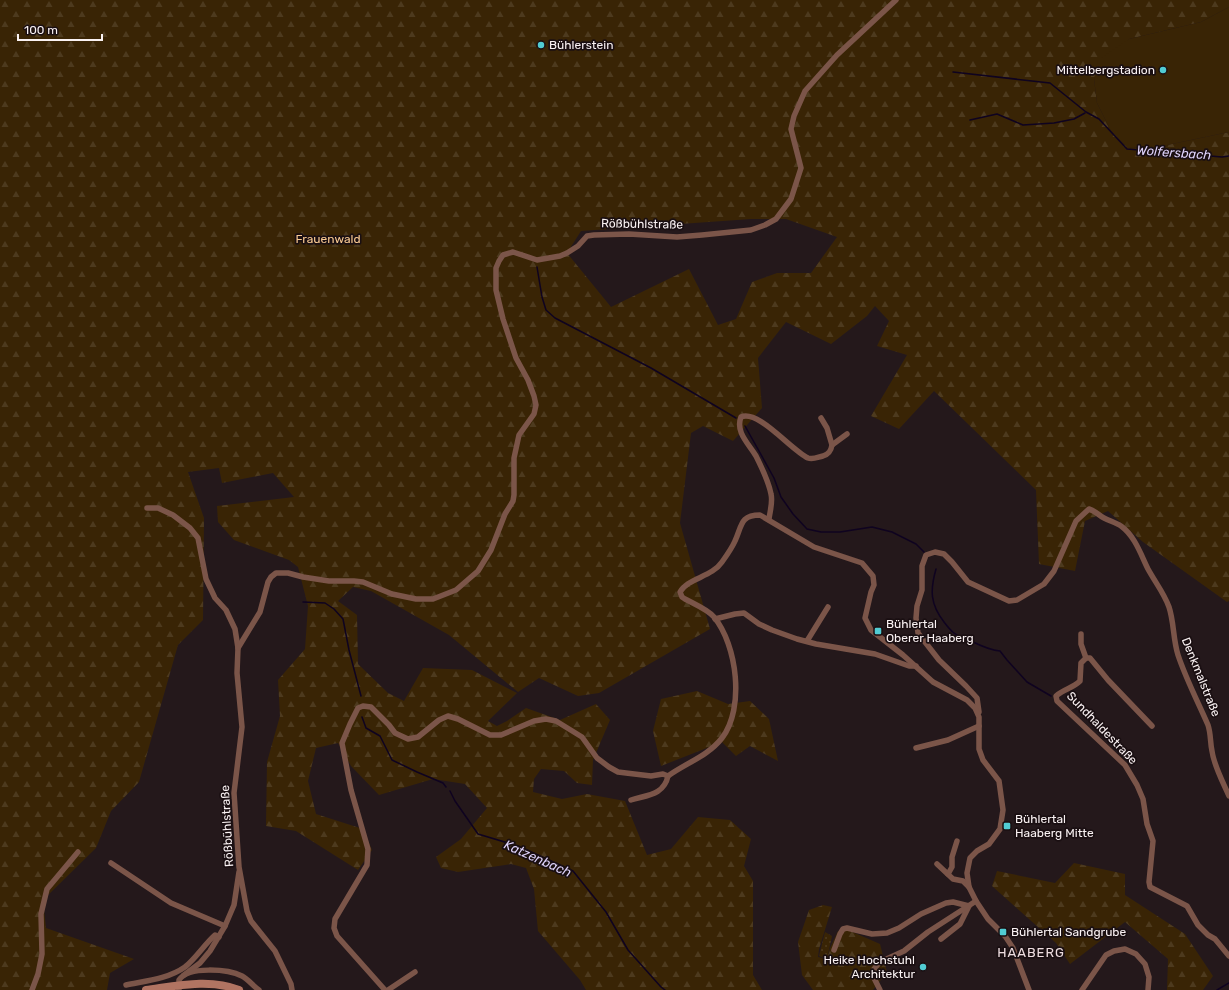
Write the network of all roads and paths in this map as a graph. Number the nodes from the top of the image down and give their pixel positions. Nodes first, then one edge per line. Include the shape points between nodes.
1 (896, 0) edge
2 (821, 418) dead end
3 (847, 434) dead end
4 (832, 445) junction
5 (147, 508) dead end
6 (769, 519) junction
7 (828, 607) dead end
8 (716, 619) junction
9 (1081, 634) dead end
10 (807, 641) junction
11 (238, 648) junction
12 (1086, 658) junction
13 (916, 666) junction
14 (979, 717) junction
15 (979, 726) junction
16 (1152, 726) dead end
17 (916, 748) dead end
18 (668, 776) junction
19 (1229, 796) edge
20 (631, 800) dead end
21 (957, 841) dead end
22 (78, 852) dead end
23 (111, 863) dead end
24 (937, 864) dead end
25 (239, 867) junction
26 (948, 874) junction
27 (969, 887) junction
28 (976, 901) junction
29 (969, 906) junction
30 (225, 926) junction
31 (219, 937) junction
32 (941, 939) dead end
33 (834, 950) dead end
34 (1229, 956) edge
35 (415, 972) dead end
36 (184, 975) junction
37 (126, 986) dead end
38 (179, 988) edge
39 (32, 990) edge
40 (146, 990) edge
41 (239, 990) edge
42 (259, 990) edge
43 (292, 990) edge
44 (385, 990) edge
45 (388, 990) edge
46 (880, 990) edge
47 (1029, 990) edge
48 (1082, 990) edge
49 (1148, 990) edge

1 - 11 street, Rößbühlstraße via 837,54 805,91 791,129 801,168 791,199 776,219 751,230 708,235 594,235 587,236 578,246 560,256 537,260 513,252 500,258 496,268 496,290 503,319 536,405 534,414 519,435 514,458 513,501 491,550 474,576 456,590 432,599 416,599 392,594 363,582 329,581 276,573 268,582 260,612
2 - 4 street
3 - 4 street
4 - 6 street via 828,454 808,458 760,420 745,415 741,417 740,428 756,457 771,494
5 - 11 street, Rößbühlstraße via 158,508 173,515 198,538 206,579 235,629
6 - 8 street via 760,515 745,519 730,551 718,567 685,586 680,592 682,597
6 - 13 street via 814,547 862,563 873,576 874,584 865,618 871,630
7 - 10 street
8 - 10 street via 744,613 772,630
8 - 18 street via 728,643 735,670 735,699 730,724 722,738 707,753
9 - 12 street via 1081,644
10 - 13 street via 864,651
11 - 25 street, Rößbühlstraße via 237,673 242,727 234,793
12 - 16 street via 1094,661 1108,680
12 - 34 street, Sundhaldestraße via 1081,663 1080,681 1056,696 1057,700 1125,765 1135,780 1143,799 1153,841 1150,887 1186,906 1198,925 1215,939
13 - 14 street via 933,682 967,700
14 - 15 street
14 - 19 street, Denkmalstraße via 977,698 939,660 918,633 917,606 922,590 922,566 926,555 935,552 944,554 968,582 1008,601 1017,600 1044,584 1054,571 1076,521 1089,509 1096,511 1128,532 1164,595 1178,655 1211,733 1216,766
15 - 17 street via 948,740
15 - 27 street via 979,749 983,760 999,781 1003,810 1000,829 989,844 970,858 967,873
18 - 20 street via 662,789
18 - 44 street via 618,772 597,758 582,737 556,721 534,720 501,735 490,735 448,716 418,736 408,739 395,733 371,707 358,708 342,743 351,790 368,849 367,865 335,919 334,928 337,936
21 - 26 street via 952,867
22 - 39 street via 46,889 41,914 42,954
23 - 30 street via 170,903
24 - 26 street
25 - 30 street via 234,905
25 - 43 street, Rößbühlstraße via 251,921 275,951
26 - 27 street
27 - 28 street
28 - 29 street
28 - 47 street via 1013,948
29 - 32 street via 960,924
29 - 33 street via 946,903 887,933 872,934 843,929
29 - 46 street via 933,928 904,951 880,962 874,969 874,978
30 - 31 street
31 - 36 street via 200,963
31 - 37 street via 214,935 185,967 170,975
35 - 45 street
36 - 38 street via 179,980
36 - 42 street via 206,970 230,972 242,976
38 - 40 main road
38 - 41 main road via 203,984
48 - 49 street via 1106,955 1114,950 1125,949 1136,954 1145,964 1149,978

